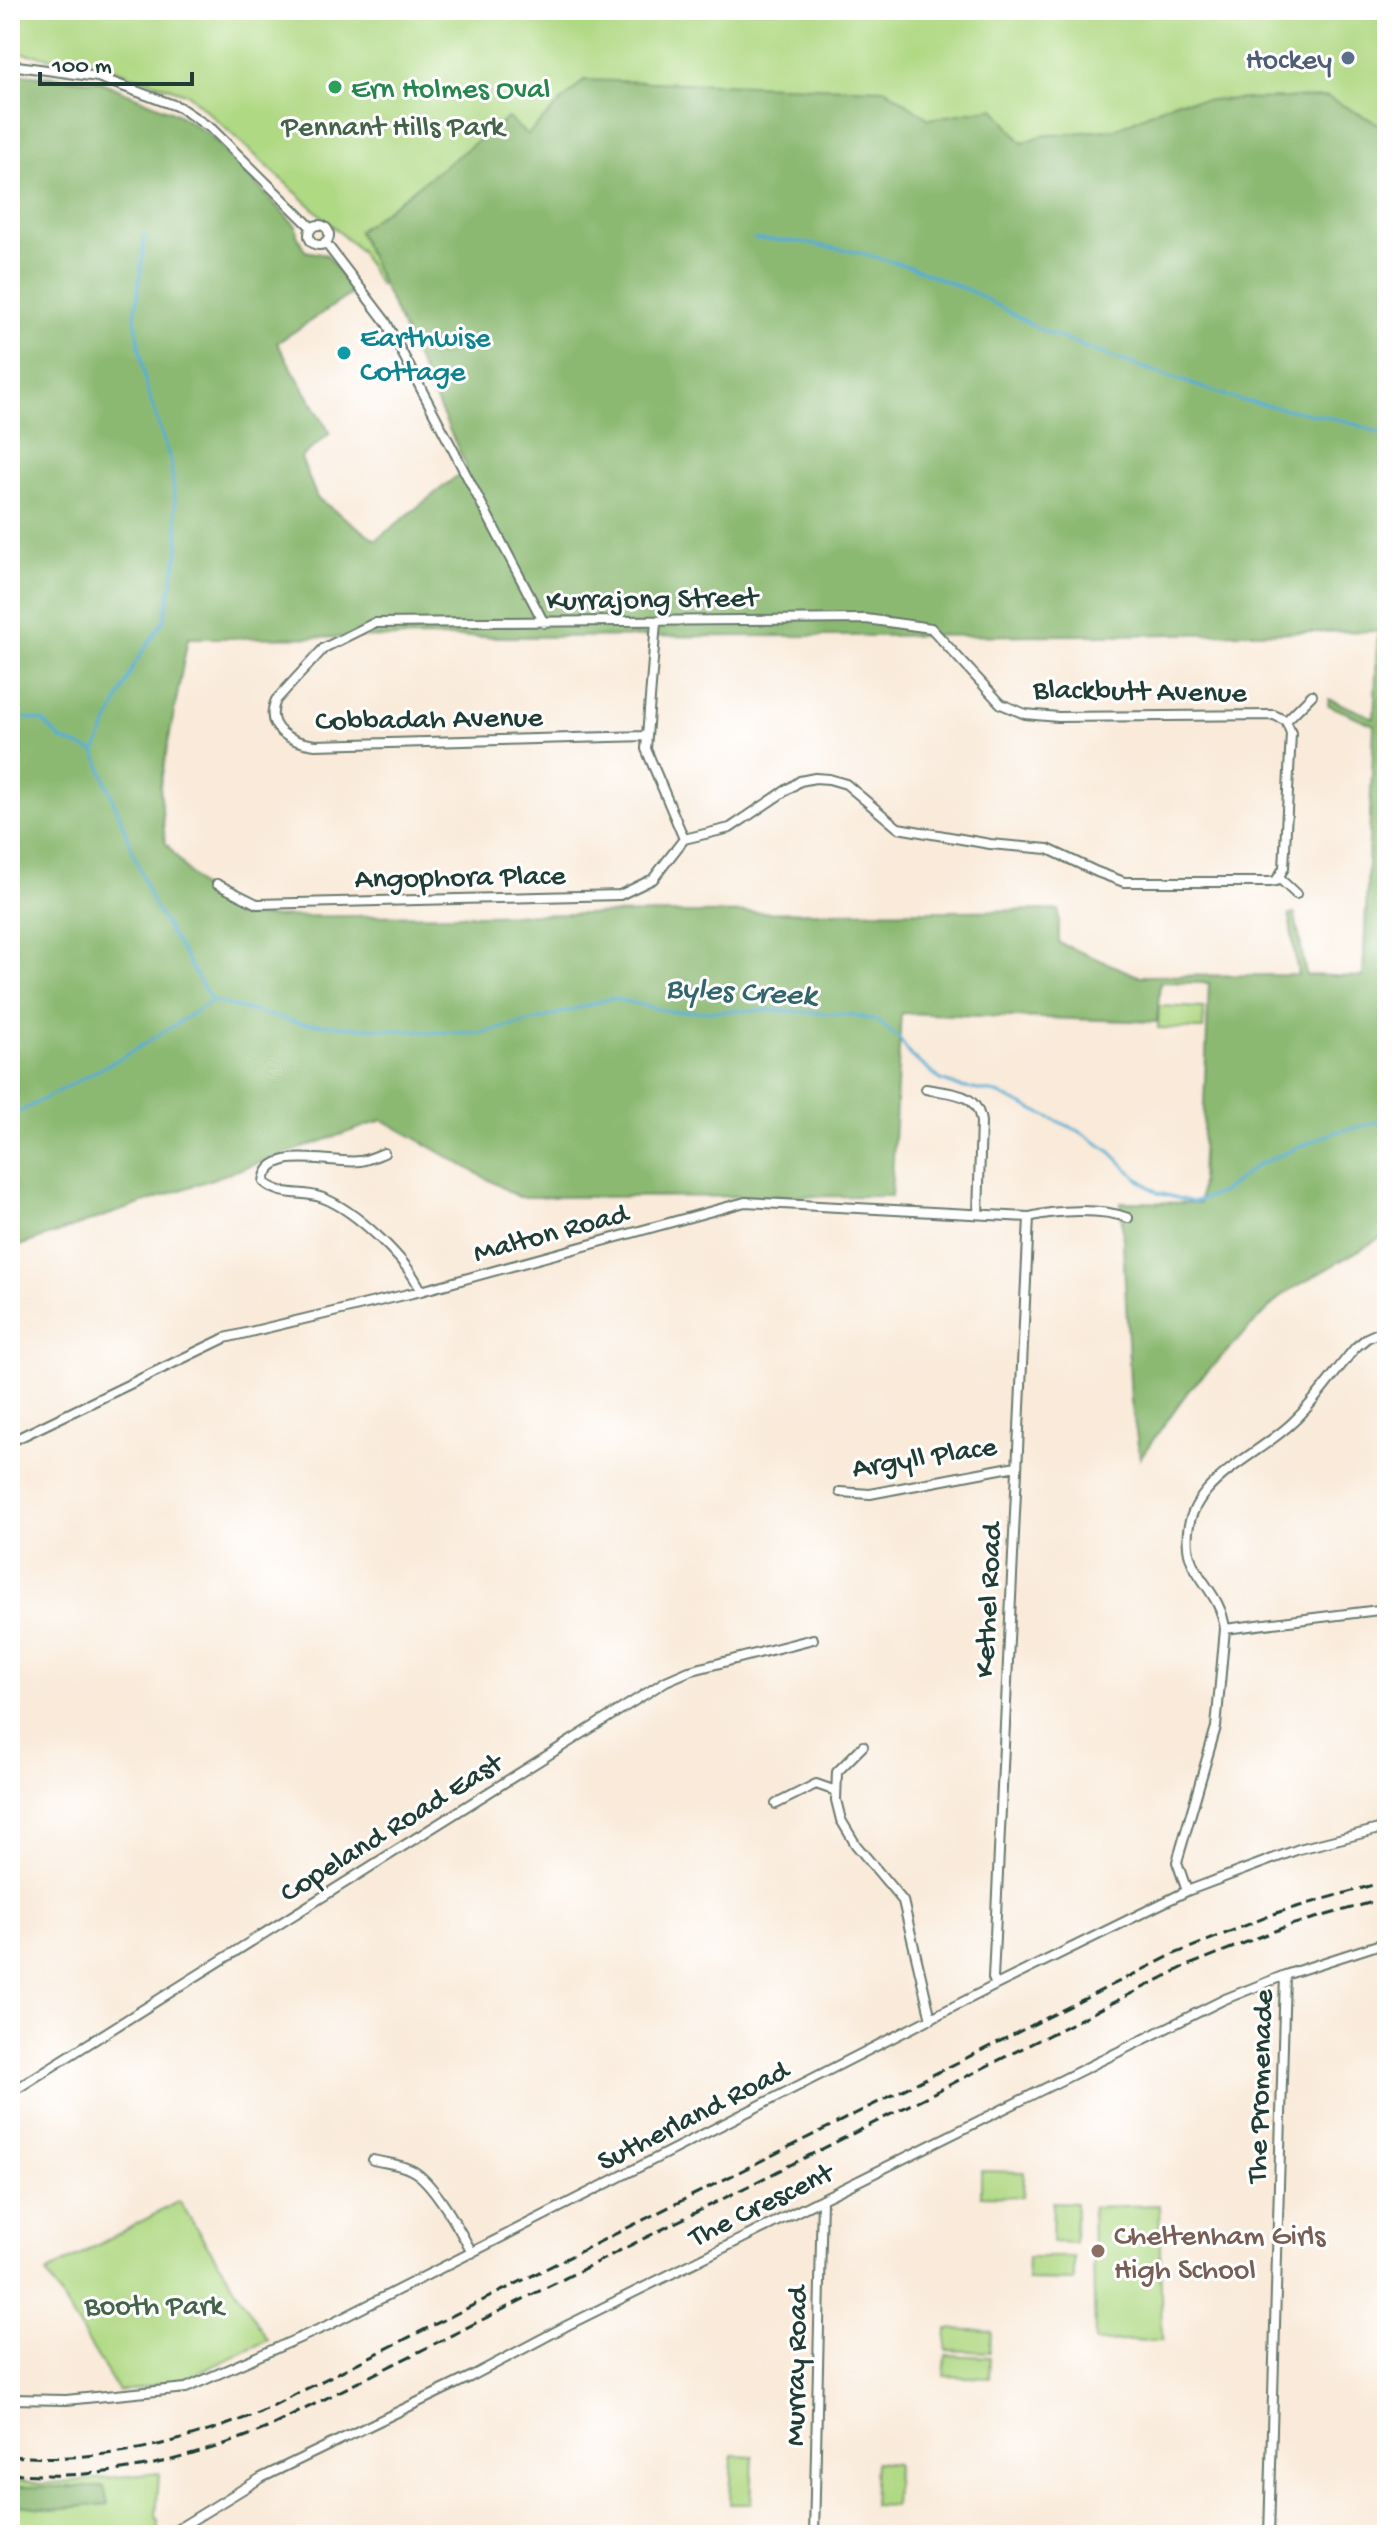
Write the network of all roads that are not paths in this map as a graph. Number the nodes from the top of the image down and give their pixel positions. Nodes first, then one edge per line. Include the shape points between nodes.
1 (10, 65) edge
2 (312, 228) junction
3 (325, 242) junction
4 (656, 622) junction
5 (374, 623) joint
6 (544, 623) junction
7 (931, 628) joint
8 (1312, 695) dead end
9 (1286, 721) junction
10 (647, 736) junction
11 (684, 839) junction
12 (1279, 878) junction
13 (217, 884) dead end
14 (1296, 894) dead end
15 (926, 1089) dead end
16 (384, 1153) dead end
17 (978, 1214) junction
18 (1029, 1217) junction
19 (1128, 1218) dead end
20 (421, 1291) junction
21 (1387, 1329) edge
22 (10, 1442) edge
23 (1016, 1466) junction
24 (840, 1492) dead end
25 (1387, 1609) edge
26 (1225, 1629) junction
27 (813, 1639) dead end
28 (863, 1746) dead end
29 (836, 1791) junction
30 (776, 1804) dead end
31 (1387, 1827) edge
32 (1187, 1891) junction
33 (1387, 1942) edge
34 (1285, 1975) junction
35 (996, 1985) junction
36 (931, 2019) junction
37 (10, 2093) edge
38 (373, 2160) dead end
39 (822, 2199) junction
40 (472, 2253) junction
41 (10, 2399) edge
42 (168, 2535) edge
43 (814, 2535) edge
44 (1269, 2535) edge

1 - 2 street via 98,77 179,107 212,129
2 - 3 street via 312,242
2 - 3 street via 326,228
3 - 6 street via 386,322
4 - 6 street, Kurrajong Street
4 - 7 street, Kurrajong Street via 866,619
4 - 10 street
5 - 6 street, Kurrajong Street
5 - 10 street, Cobbadah Avenue via 324,648 294,680 272,709 280,732 315,745
7 - 9 street, Blackbutt Avenue via 994,698 1025,714 1274,715
8 - 9 street, Blackbutt Avenue
9 - 12 street, Blackbutt Avenue via 1291,733 1284,868
10 - 11 street via 646,749
11 - 12 street via 730,828 800,781 829,779 846,784 898,828 1048,849 1124,882 1247,883
11 - 13 street, Angophora Place via 653,879 620,895 257,904
12 - 14 street
15 - 17 street via 967,1097 978,1108
16 - 20 street via 362,1161 277,1161 265,1172 264,1182 275,1191 321,1197 357,1217 415,1276
17 - 18 street, Malton Road
17 - 20 street, Malton Road via 745,1202
18 - 19 street, Malton Road via 1054,1212
18 - 23 street, Kethel Road
20 - 22 street, Malton Road via 225,1338
21 - 26 street via 1356,1347 1294,1421 1197,1502 1188,1548 1220,1607
23 - 24 street, Argyll Place via 870,1494
23 - 35 street, Kethel Road
25 - 26 street
26 - 32 street via 1216,1727 1177,1862
27 - 37 street, Copeland Road East via 666,1681
28 - 29 street via 838,1769
29 - 30 street via 816,1784
29 - 36 street via 847,1830 903,1901
31 - 32 street, Sutherland Road via 1299,1849
32 - 35 street, Sutherland Road
33 - 34 street, The Crescent
34 - 39 street, The Crescent via 1164,2027
34 - 44 street, The Promenade
35 - 36 street, Sutherland Road
36 - 40 street, Sutherland Road
38 - 40 street via 413,2170 434,2191
39 - 42 street, The Crescent via 271,2473
39 - 43 street, Murray Road
40 - 41 street, Sutherland Road via 331,2324 186,2388 66,2400

